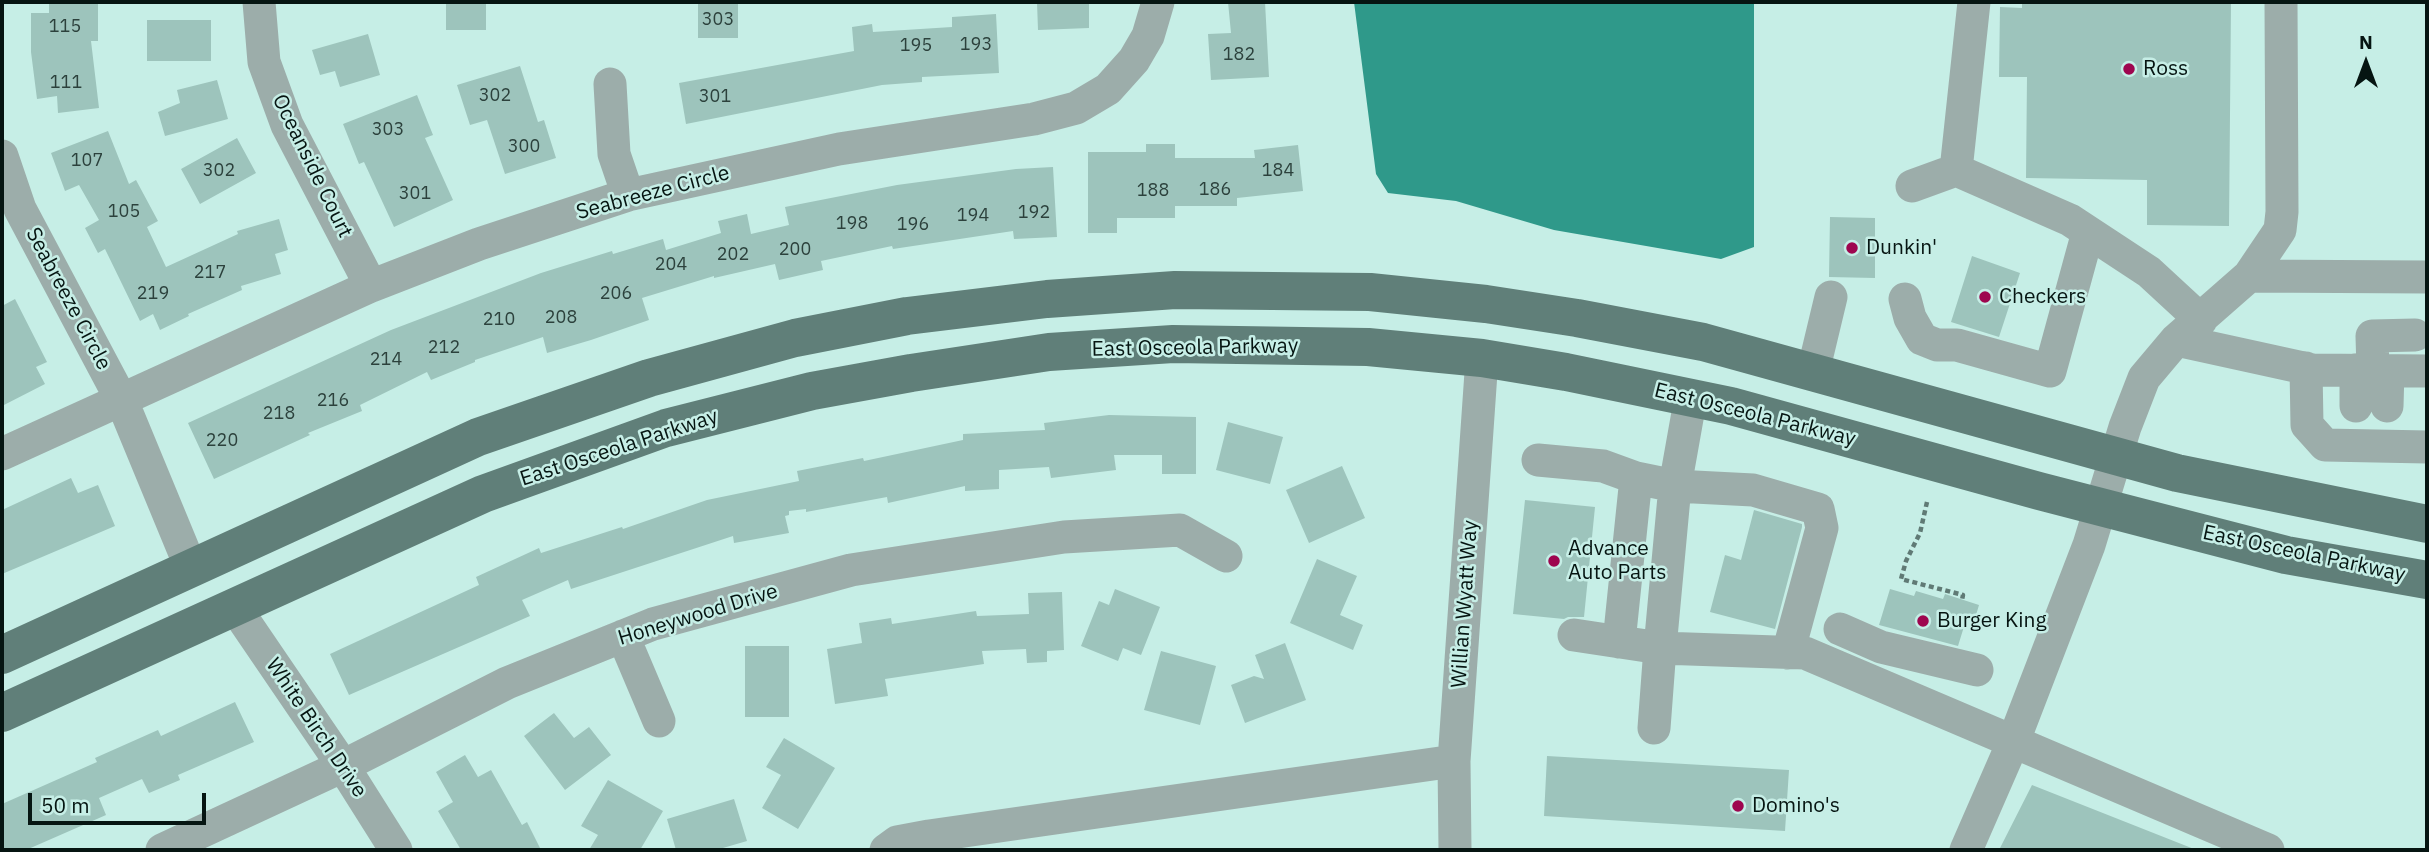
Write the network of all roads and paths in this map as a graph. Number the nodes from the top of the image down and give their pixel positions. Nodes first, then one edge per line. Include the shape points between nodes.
1 (259, 2) edge
2 (1158, 2) edge
3 (1974, 2) edge
4 (2281, 2) edge
5 (610, 83) dead end
6 (2, 156) edge
7 (1956, 170) junction
8 (1912, 186) dead end
9 (628, 195) junction
10 (2088, 232) junction
11 (2249, 276) junction
12 (2427, 277) edge
13 (371, 286) junction
14 (1831, 298) dead end
15 (1905, 299) dead end
16 (2201, 320) junction
17 (2415, 335) dead end
18 (2176, 340) junction
19 (1482, 358) junction
20 (2306, 368) junction
21 (2372, 370) junction
22 (2427, 371) edge
23 (1813, 372) junction
24 (1691, 396) junction
25 (122, 401) junction
26 (2371, 427) junction
27 (2427, 447) edge
28 (2, 454) edge
29 (2116, 458) junction
30 (1538, 460) dead end
31 (1636, 478) junction
32 (1675, 486) junction
33 (1927, 502) dead end
34 (2102, 507) junction
35 (285, 524) junction
36 (2427, 524) edge
37 (1226, 556) dead end
38 (191, 568) junction
39 (2427, 580) edge
40 (1962, 600) dead end
41 (234, 606) junction
42 (1840, 629) dead end
43 (1574, 635) dead end
44 (623, 636) junction
45 (1619, 642) junction
46 (1660, 648) junction
47 (136, 653) junction
48 (1788, 653) junction
49 (2, 655) edge
50 (1977, 670) dead end
51 (2, 713) edge
52 (659, 721) dead end
53 (1654, 728) dead end
54 (2014, 740) junction
55 (1454, 761) junction
56 (344, 766) junction
57 (162, 850) edge
58 (396, 850) edge
59 (886, 850) edge
60 (1455, 850) edge
61 (1966, 850) edge
62 (2268, 850) edge

1 - 13 street, Oceanside Court via 264,62 287,125
2 - 9 street, Seabreeze Circle via 1148,36 1134,60 1108,89 1076,108 1034,119 839,149
3 - 7 street
4 - 11 street via 2283,212 2280,230
5 - 9 street via 614,154
6 - 25 street, Seabreeze Circle via 20,209
7 - 8 street
7 - 10 street
9 - 13 street, Seabreeze Circle via 479,244
10 - 15 street via 2050,371 1922,339
10 - 16 street via 2149,272
11 - 12 street
11 - 16 street
13 - 25 street, Seabreeze Circle
14 - 23 street
16 - 18 street
17 - 21 street via 2372,336
18 - 20 street
18 - 29 street via 2144,378
19 - 24 main road, East Osceola Parkway
19 - 41 main road, East Osceola Parkway via 1368,347 1173,344 1049,352 812,391 666,428 484,494
19 - 55 street, Willian Wyatt Way
20 - 21 street
20 - 26 street via 2307,425 2325,445
21 - 22 street
21 - 26 street
23 - 29 main road
23 - 35 main road via 1703,342 1577,318 1370,292 1175,290 1047,299 907,316 795,338 649,378 478,438
24 - 32 street
24 - 34 main road, East Osceola Parkway
25 - 28 street
25 - 38 street, Seabreeze Circle
26 - 27 street
29 - 34 street
29 - 36 main road
30 - 31 street via 1603,466
31 - 32 street
31 - 45 street
32 - 46 street
32 - 48 street via 1753,491 1818,509 1822,528
33 - 40 path via 1901,579 1963,595
34 - 39 main road, East Osceola Parkway via 2286,555
34 - 54 street
35 - 38 main road
35 - 41 main road via 242,575 234,590
37 - 44 street, Honeywood Drive via 1180,530 1064,537 851,570
38 - 47 main road via 193,577 184,598
38 - 49 main road
41 - 47 main road, East Osceola Parkway
41 - 56 street, White Birch Drive
42 - 50 street via 1881,647
43 - 45 street
44 - 52 street
44 - 56 street, Honeywood Drive via 507,683
45 - 46 street
46 - 48 street
46 - 53 street
47 - 51 main road, East Osceola Parkway
48 - 54 street via 1805,653
54 - 61 street
54 - 62 street
55 - 59 street via 929,836 897,842
55 - 60 street, Willian Wyatt Way
56 - 57 street, Honeywood Drive
56 - 58 street, White Birch Drive

